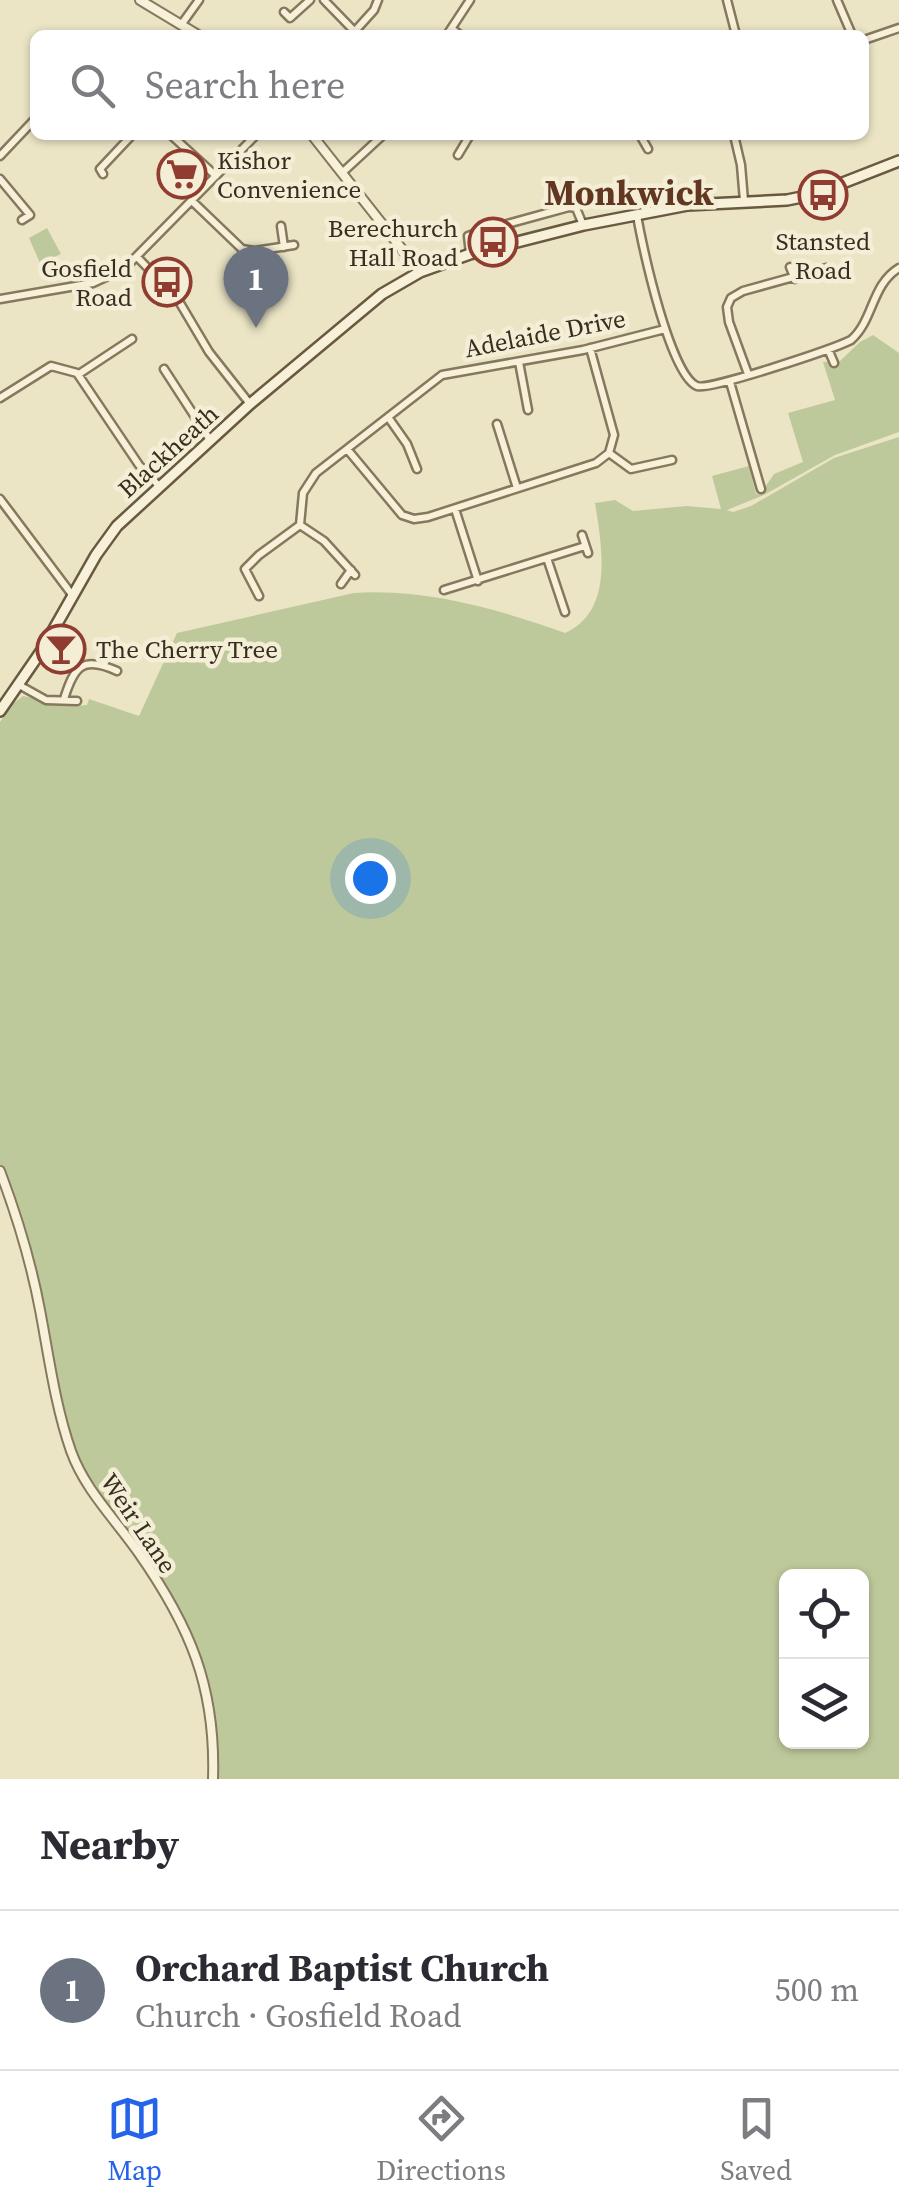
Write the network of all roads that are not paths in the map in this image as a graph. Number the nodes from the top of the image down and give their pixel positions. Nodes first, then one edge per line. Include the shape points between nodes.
1 (140, 0) edge
2 (199, 0) edge
3 (310, 0) edge
4 (324, 0) edge
5 (378, 0) edge
6 (470, 0) edge
7 (727, 0) edge
8 (837, 0) edge
9 (284, 12) dead end
10 (182, 25) junction
11 (899, 28) edge
12 (190, 30) edge
13 (354, 30) edge
14 (359, 30) edge
15 (451, 30) edge
16 (735, 30) edge
17 (850, 30) edge
18 (869, 38) edge
19 (30, 124) edge
20 (127, 140) edge
21 (176, 140) edge
22 (251, 140) edge
23 (316, 140) edge
24 (377, 140) edge
25 (468, 140) edge
26 (643, 140) edge
27 (735, 140) edge
28 (648, 150) dead end
29 (462, 152) dead end
30 (0, 156) edge
31 (899, 161) edge
32 (343, 172) junction
33 (104, 174) dead end
34 (216, 176) junction
35 (0, 179) edge
36 (744, 200) junction
37 (192, 201) junction
38 (637, 215) junction
39 (22, 220) dead end
40 (281, 226) dead end
41 (584, 226) junction
42 (294, 245) dead end
43 (284, 246) junction
44 (470, 254) junction
45 (137, 257) junction
46 (790, 267) dead end
47 (826, 268) dead end
48 (899, 268) edge
49 (420, 272) junction
50 (794, 279) junction
51 (0, 300) edge
52 (665, 329) junction
53 (132, 339) dead end
54 (590, 348) junction
55 (828, 349) junction
56 (520, 362) junction
57 (834, 362) dead end
58 (164, 369) dead end
59 (79, 374) junction
60 (748, 374) junction
61 (730, 382) junction
62 (0, 398) edge
63 (250, 404) junction
64 (531, 406) dead end
65 (388, 418) junction
66 (496, 424) dead end
67 (210, 440) junction
68 (514, 441) dead end
69 (503, 444) junction
70 (347, 449) junction
71 (608, 454) junction
72 (672, 460) dead end
73 (659, 464) junction
74 (417, 469) dead end
75 (662, 474) dead end
76 (762, 483) dead end
77 (159, 486) junction
78 (517, 488) junction
79 (0, 499) edge
80 (455, 510) junction
81 (300, 525) junction
82 (582, 535) dead end
83 (546, 558) junction
84 (478, 581) junction
85 (342, 584) dead end
86 (444, 590) dead end
87 (258, 591) dead end
88 (73, 597) junction
89 (553, 609) dead end
90 (108, 654) dead end
91 (104, 664) junction
92 (117, 671) dead end
93 (19, 685) junction
94 (64, 700) junction
95 (77, 702) dead end
96 (0, 711) edge
97 (0, 1171) edge
98 (213, 1779) edge

1 - 10 street
2 - 10 street
3 - 9 street via 290,18
4 - 13 street
5 - 14 street
6 - 15 street
7 - 16 street
8 - 17 street
10 - 12 street
11 - 18 street
19 - 30 street
20 - 33 street via 100,170
21 - 34 street
22 - 34 street
23 - 32 street
24 - 32 street
25 - 29 street
26 - 28 street
27 - 36 street
31 - 36 main road, Blackheath via 812,194
32 - 49 street
34 - 37 street
35 - 39 street via 34,213
36 - 38 main road, Blackheath
37 - 43 street via 242,249
37 - 45 street
38 - 41 main road, Blackheath
38 - 52 street
40 - 43 street
41 - 44 main road, Blackheath
41 - 44 street via 569,207 468,236
42 - 43 street
44 - 49 main road, Blackheath
45 - 51 street via 93,282
45 - 63 street via 177,298 208,352
46 - 50 street
47 - 50 street
48 - 55 street via 884,280 862,330
49 - 63 main road, Blackheath via 362,308
50 - 60 street via 730,298 729,322
52 - 54 street, Adelaide Drive
52 - 61 street via 694,385
53 - 59 street
54 - 56 street, Adelaide Drive
54 - 71 street via 614,434
55 - 57 street
55 - 60 street
56 - 64 street
56 - 65 street, Adelaide Drive via 442,375
58 - 67 street
59 - 62 street via 51,366
59 - 77 street
60 - 61 street
61 - 76 street
63 - 67 main road, Blackheath
65 - 70 street, Adelaide Drive
65 - 74 street
66 - 69 street
67 - 77 main road, Blackheath
68 - 69 street
69 - 78 street
70 - 80 street via 402,516 420,519
70 - 81 street, Adelaide Drive via 303,493
71 - 73 street via 631,469
71 - 78 street
72 - 73 street
73 - 75 street
77 - 88 main road, Blackheath via 109,535
78 - 80 street
79 - 88 street
80 - 84 street
81 - 85 street via 353,572
81 - 87 street via 246,569
82 - 83 street via 587,549
83 - 84 street
83 - 89 street via 564,608
84 - 86 street
88 - 93 main road, Blackheath
90 - 91 street
91 - 92 street
91 - 94 street via 77,670
93 - 94 street via 46,700
93 - 96 main road, Blackheath
94 - 95 street
97 - 98 street, Weir Lane via 30,1260 71,1453 182,1623 207,1686

